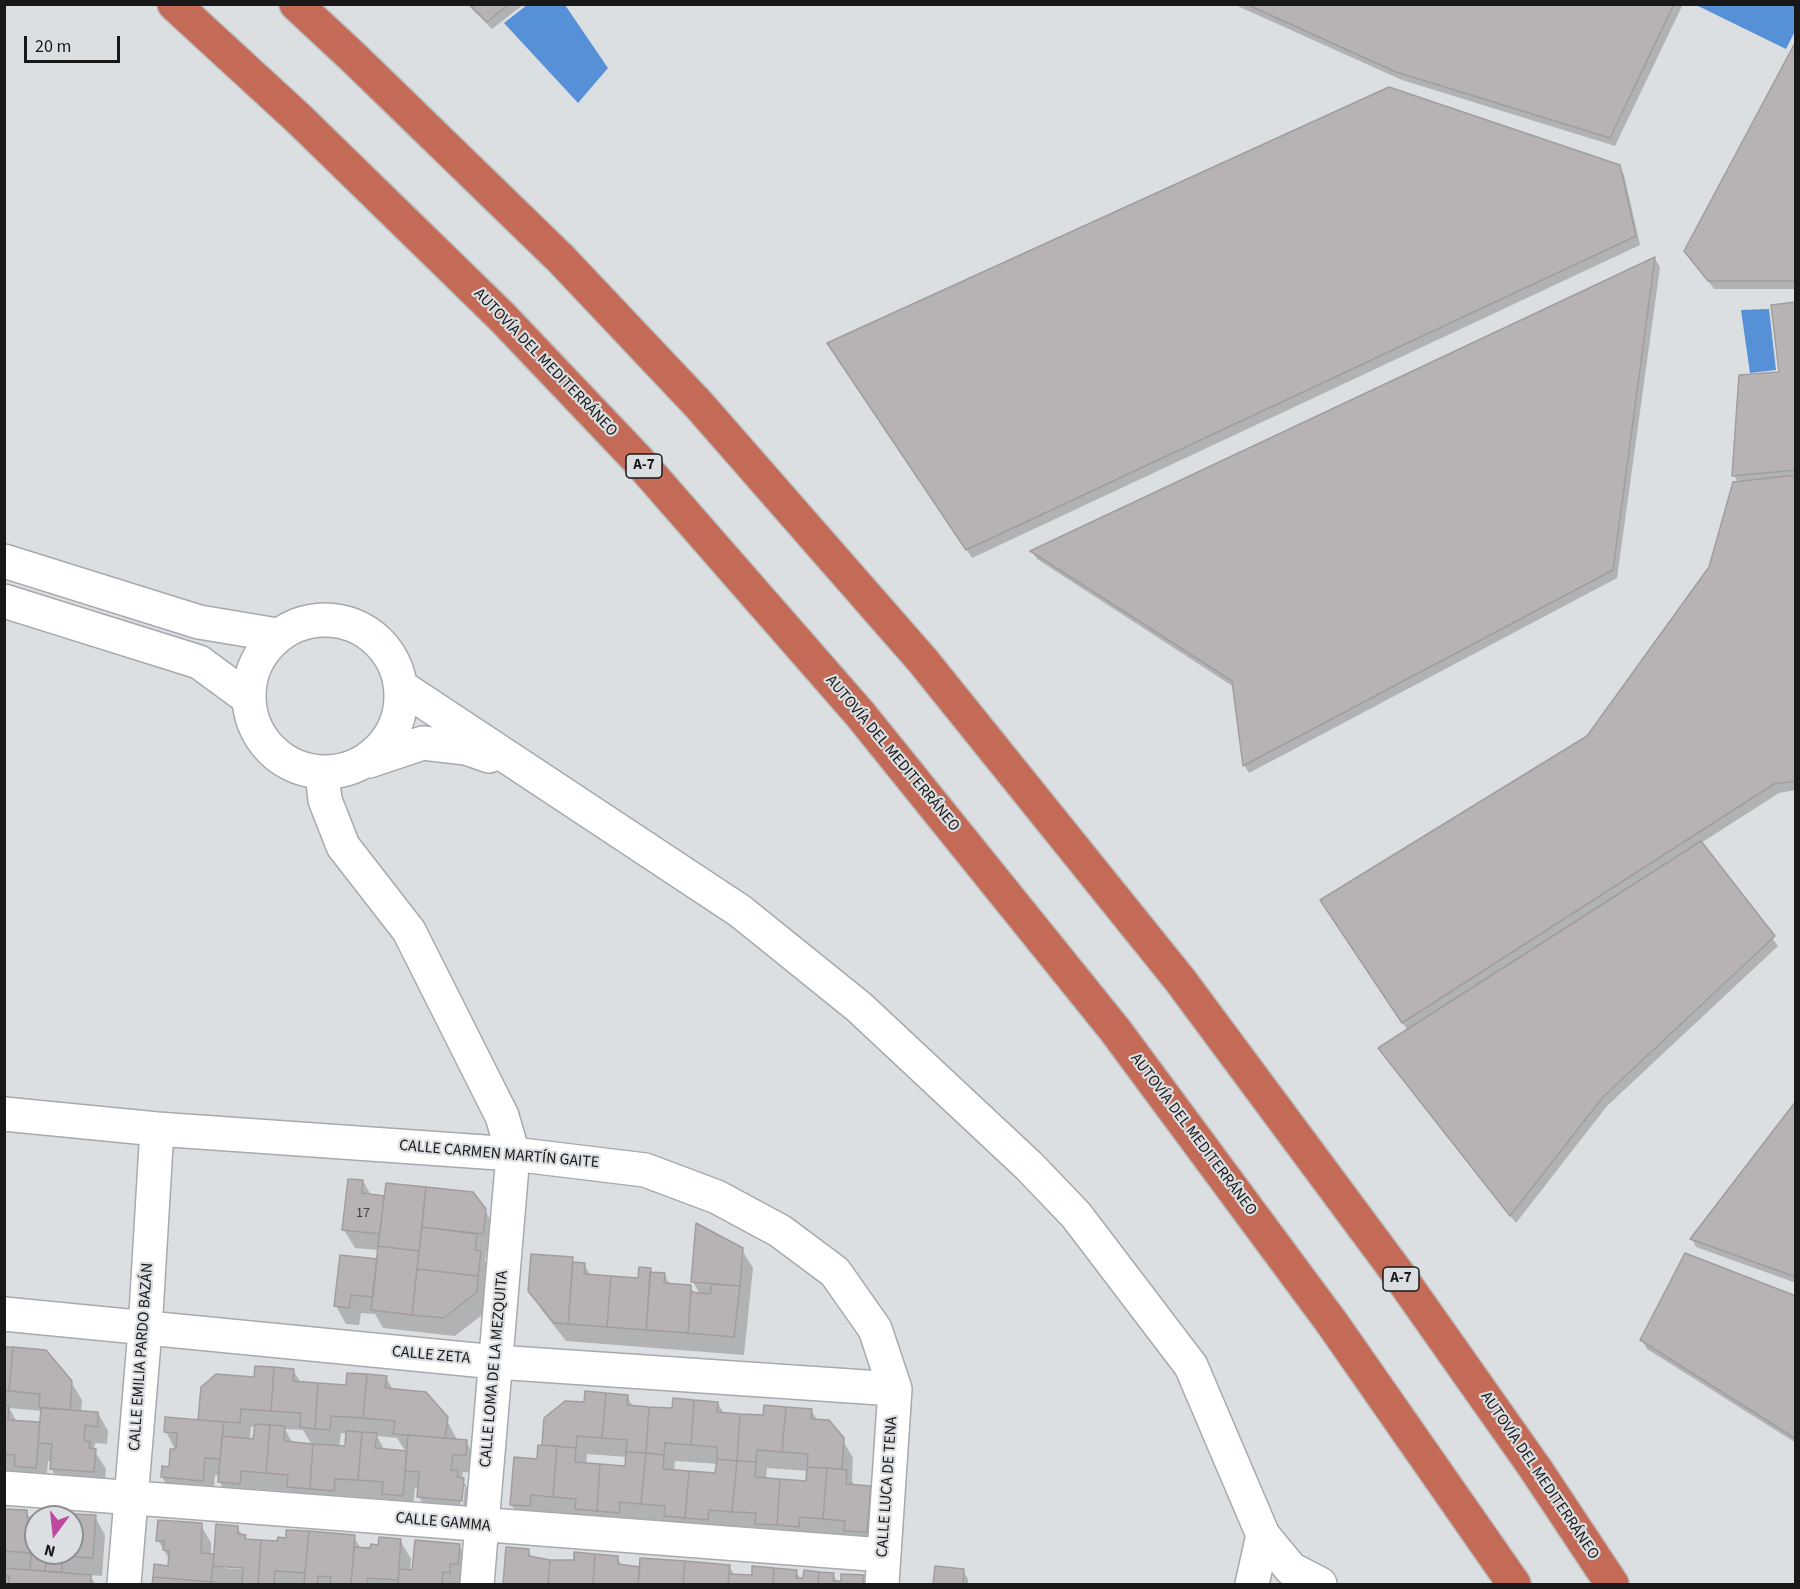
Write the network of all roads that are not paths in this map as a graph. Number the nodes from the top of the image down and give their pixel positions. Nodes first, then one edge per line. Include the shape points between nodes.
1 (174, 4) edge
2 (296, 4) edge
3 (4, 561) edge
4 (4, 601) edge
5 (277, 635) junction
6 (403, 688) junction
7 (248, 698) junction
8 (367, 762) junction
9 (521, 768) junction
10 (322, 773) junction
11 (4, 1114) edge
12 (157, 1129) junction
13 (513, 1154) junction
14 (4, 1314) edge
15 (145, 1330) junction
16 (496, 1362) junction
17 (895, 1389) junction
18 (4, 1488) edge
19 (131, 1496) junction
20 (482, 1526) junction
21 (1263, 1535) junction
22 (882, 1570) edge
23 (124, 1584) edge
24 (477, 1584) edge
25 (1252, 1584) edge
26 (1320, 1584) edge
27 (1514, 1584) edge
28 (1612, 1584) edge

1 - 27 highway, AUTOVÍA DEL MEDITERRÁNEO / A-7 via 502,316 638,460 860,714 1114,1029 1332,1323
2 - 28 highway, AUTOVÍA DEL MEDITERRÁNEO / A-7 via 561,259 699,405 923,661 1180,980 1405,1284
3 - 5 street via 199,622
4 - 7 street via 199,662
5 - 6 street via 315,619 356,625 388,650
5 - 7 street via 255,663
6 - 8 street via 396,730
6 - 9 street
7 - 10 street via 254,726 270,750 294,767
8 - 9 street via 423,743 466,747
8 - 10 street via 345,771
9 - 21 street via 740,911 860,1007 1029,1166 1076,1215 1191,1366
10 - 13 street via 325,800 343,846 409,932 502,1116
11 - 12 street, CALLE CARMEN MARTÍN GAITE
12 - 13 street, CALLE CARMEN MARTÍN GAITE
12 - 15 street, CALLE EMILIA PARDO BAZÁN
13 - 16 street, CALLE LOMA DE LA MEZQUITA
13 - 17 street, CALLE CARMEN MARTÍN GAITE via 645,1170 717,1197 780,1231 835,1272 875,1329
14 - 15 street, CALLE ZETA
15 - 16 street, CALLE ZETA
15 - 19 street, CALLE EMILIA PARDO BAZÁN
16 - 17 street, CALLE ZETA
16 - 20 street, CALLE LOMA DE LA MEZQUITA
17 - 22 street, CALLE LUCA DE TENA
18 - 19 street, CALLE GAMMA
19 - 20 street, CALLE GAMMA
19 - 23 street, CALLE EMILIA PARDO BAZÁN
20 - 22 street, CALLE GAMMA
20 - 24 street, CALLE LOMA DE LA MEZQUITA
21 - 25 street
21 - 26 street via 1291,1569

